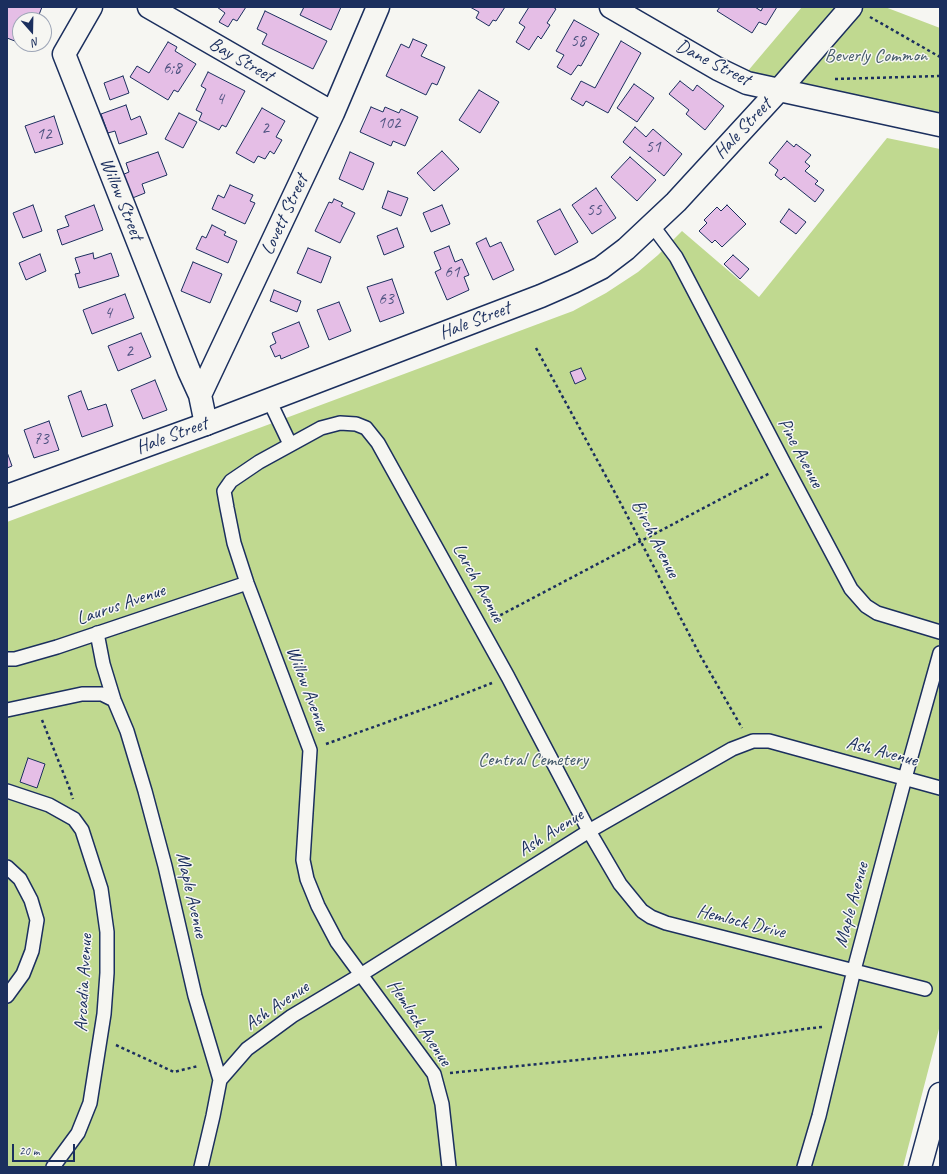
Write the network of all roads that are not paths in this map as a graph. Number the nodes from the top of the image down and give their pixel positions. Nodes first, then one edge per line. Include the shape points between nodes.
1 (91, 7) edge
2 (149, 7) edge
3 (378, 7) edge
4 (611, 7) edge
5 (851, 7) edge
6 (779, 90) junction
7 (334, 113) junction
8 (940, 125) edge
9 (652, 225) junction
10 (200, 395) junction
11 (269, 400) junction
12 (206, 424) junction
13 (290, 444) junction
14 (7, 496) edge
15 (247, 583) junction
16 (940, 632) edge
17 (97, 633) junction
18 (940, 653) edge
19 (7, 660) edge
20 (114, 700) junction
21 (7, 710) edge
22 (905, 778) junction
23 (940, 788) edge
24 (7, 791) edge
25 (589, 831) junction
26 (7, 867) edge
27 (854, 970) junction
28 (362, 974) junction
29 (925, 989) dead end
30 (7, 996) edge
31 (220, 1080) junction
32 (940, 1094) edge
33 (53, 1167) edge
34 (201, 1167) edge
35 (449, 1167) edge
36 (804, 1167) edge
37 (920, 1167) edge

1 - 10 street, Willow Street via 64,54
2 - 7 street, Bay Street
3 - 7 street, Lovett Street
4 - 6 street, Dane Street via 732,76 747,83
5 - 6 street, Hale Street
6 - 8 street, Dane Street
6 - 9 street, Hale Street
7 - 10 street, Lovett Street
9 - 11 street, Hale Street via 601,268 573,282
9 - 16 lane, Pine Avenue via 683,270 851,589 876,613
10 - 12 street
11 - 12 street, Hale Street
11 - 13 lane
12 - 14 street, Hale Street
13 - 15 lane, Willow Avenue via 231,481 224,491 234,543
13 - 25 lane, Larch Avenue via 321,428 340,423 356,424 366,428 378,443 508,677
15 - 17 lane, Laurus Avenue
15 - 28 lane, Willow Avenue via 310,750 303,860 307,880 337,942
17 - 19 lane, Laurus Avenue
17 - 20 lane, Maple Avenue
18 - 22 lane, Maple Avenue
20 - 21 lane via 102,694 82,694
20 - 31 lane, Maple Avenue via 127,731 147,799 195,996
22 - 23 lane, Ash Avenue
22 - 25 lane, Ash Avenue via 770,741 753,741 732,749
22 - 27 lane, Maple Avenue
24 - 33 lane, Arcadia Avenue via 49,805 74,819 82,830 101,889 107,932 107,973 90,1103 78,1133
25 - 27 lane, Hemlock Drive via 620,884 642,911 651,917 666,923
25 - 28 lane, Ash Avenue
26 - 30 lane via 20,879 32,900 37,920 30,957
27 - 29 lane, Hemlock Drive
27 - 36 lane, Maple Avenue
28 - 31 lane, Ash Avenue via 292,1016 247,1049
28 - 35 lane, Hemlock Avenue via 434,1074 442,1104
31 - 34 lane, Maple Avenue
32 - 37 street

